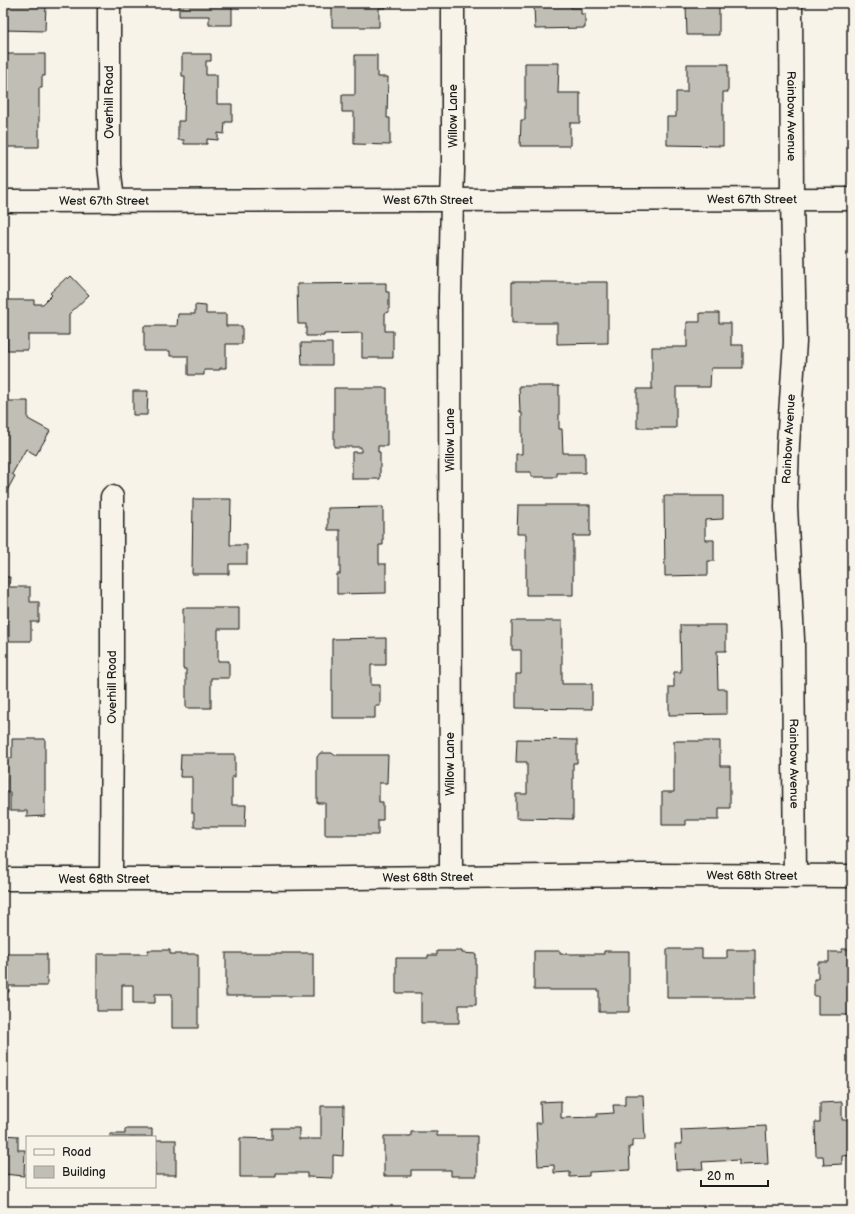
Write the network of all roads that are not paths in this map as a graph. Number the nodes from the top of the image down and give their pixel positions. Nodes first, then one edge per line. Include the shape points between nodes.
1 (109, 3) edge
2 (453, 3) edge
3 (791, 3) edge
4 (792, 199) junction
5 (852, 199) edge
6 (452, 200) junction
7 (3, 201) edge
8 (113, 201) junction
9 (112, 497) dead end
10 (794, 876) junction
11 (852, 876) edge
12 (451, 877) junction
13 (111, 878) junction
14 (3, 879) edge

1 - 8 street, Overhill Road via 109,165
2 - 6 street, Willow Lane
3 - 4 street, Rainbow Avenue
4 - 5 street, West 67th Street
4 - 6 street, West 67th Street
4 - 10 street, Rainbow Avenue via 794,342 786,507 793,639
6 - 8 street, West 67th Street
6 - 12 street, Willow Lane
7 - 8 street, West 67th Street
9 - 13 street, Overhill Road
10 - 11 street, West 68th Street
10 - 12 street, West 68th Street
12 - 13 street, West 68th Street
13 - 14 street, West 68th Street

